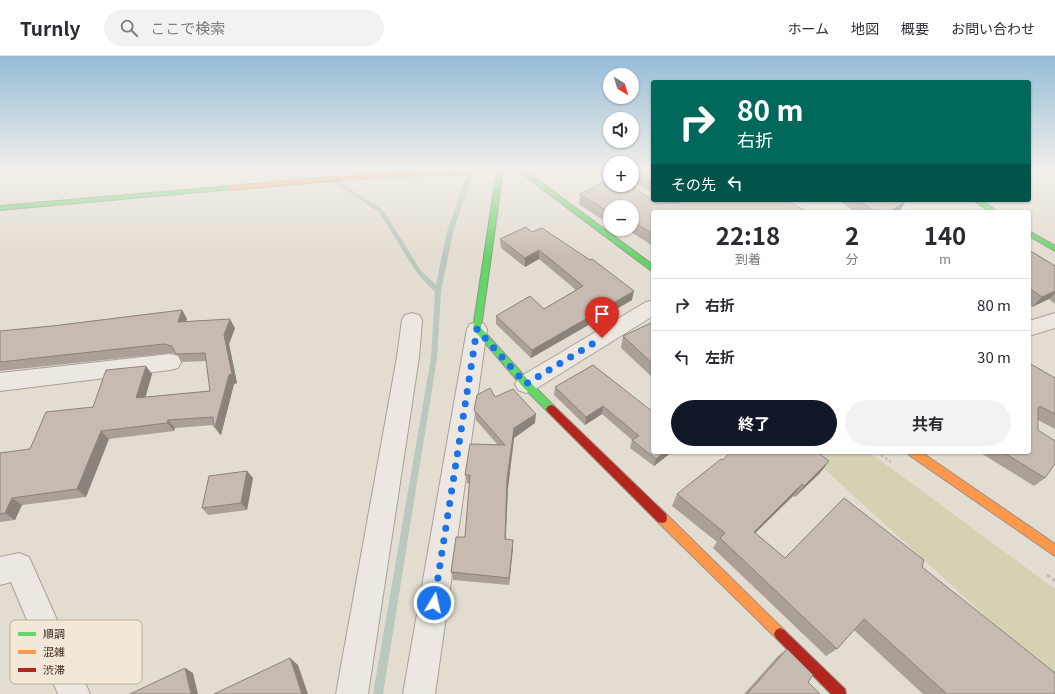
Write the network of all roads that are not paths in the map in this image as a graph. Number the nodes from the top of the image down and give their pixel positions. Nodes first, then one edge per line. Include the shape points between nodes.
1 (94, 200) edge
2 (496, 200) edge
3 (560, 200) edge
4 (979, 202) edge
5 (0, 208) edge
6 (992, 210) edge
7 (1031, 234) edge
8 (1055, 249) edge
9 (651, 268) edge
10 (651, 307) edge
11 (412, 320) dead end
12 (1055, 320) edge
13 (1031, 328) edge
14 (477, 329) junction
15 (170, 362) dead end
16 (0, 382) edge
17 (526, 384) junction
18 (916, 454) edge
19 (1055, 551) edge
20 (0, 571) edge
21 (42, 620) edge
22 (70, 684) edge
23 (74, 694) edge
24 (352, 694) edge
25 (419, 694) edge
26 (840, 694) edge

1 - 5 street
2 - 14 street
3 - 9 street
4 - 6 street
7 - 8 street
10 - 17 street
11 - 24 street
12 - 13 street
14 - 17 street
14 - 25 street
15 - 16 street
17 - 26 street
18 - 19 street
20 - 21 street via 19,566
22 - 23 street

